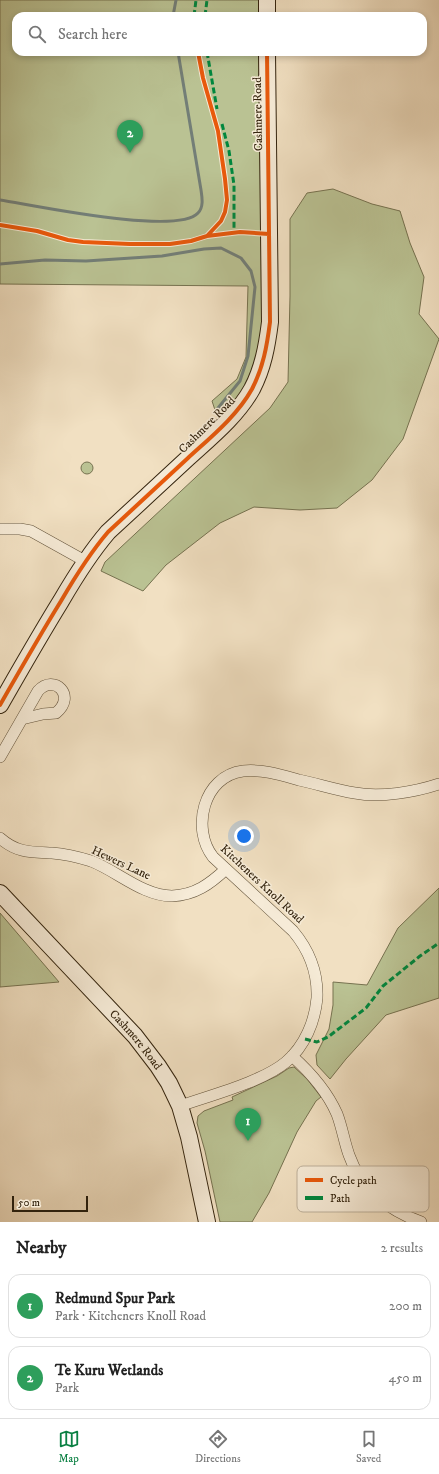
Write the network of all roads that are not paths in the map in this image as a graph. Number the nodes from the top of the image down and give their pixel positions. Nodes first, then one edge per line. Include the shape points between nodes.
1 (267, 0) edge
2 (267, 12) edge
3 (267, 56) edge
4 (0, 529) edge
5 (85, 561) junction
6 (0, 705) edge
7 (22, 719) dead end
8 (0, 757) edge
9 (439, 784) edge
10 (0, 838) edge
11 (226, 869) junction
12 (0, 893) edge
13 (292, 1056) junction
14 (180, 1106) junction
15 (354, 1166) edge
16 (398, 1212) edge
17 (207, 1222) edge
18 (421, 1222) edge

1 - 2 street
3 - 5 street, Cashmere Road via 270,322 260,372 252,389 235,413 108,532
4 - 5 street via 30,531
5 - 6 street, Cashmere Road
7 - 8 street
9 - 11 street, Kitcheners Knoll Road via 424,790 380,795 357,794 258,770 232,774 216,786 202,813 202,834 207,850
10 - 11 street, Hewers Lane via 14,848 26,852 62,854 90,861 144,889 171,896 203,888
11 - 13 street, Kitcheners Knoll Road via 293,931 313,965 317,994 314,1018 305,1039
12 - 14 street, Cashmere Road via 136,1036 169,1083
13 - 14 street, Kitcheners Knoll Road via 281,1066 257,1078
13 - 15 street via 314,1078 329,1099 342,1128
14 - 17 street, Cashmere Road
16 - 18 street

